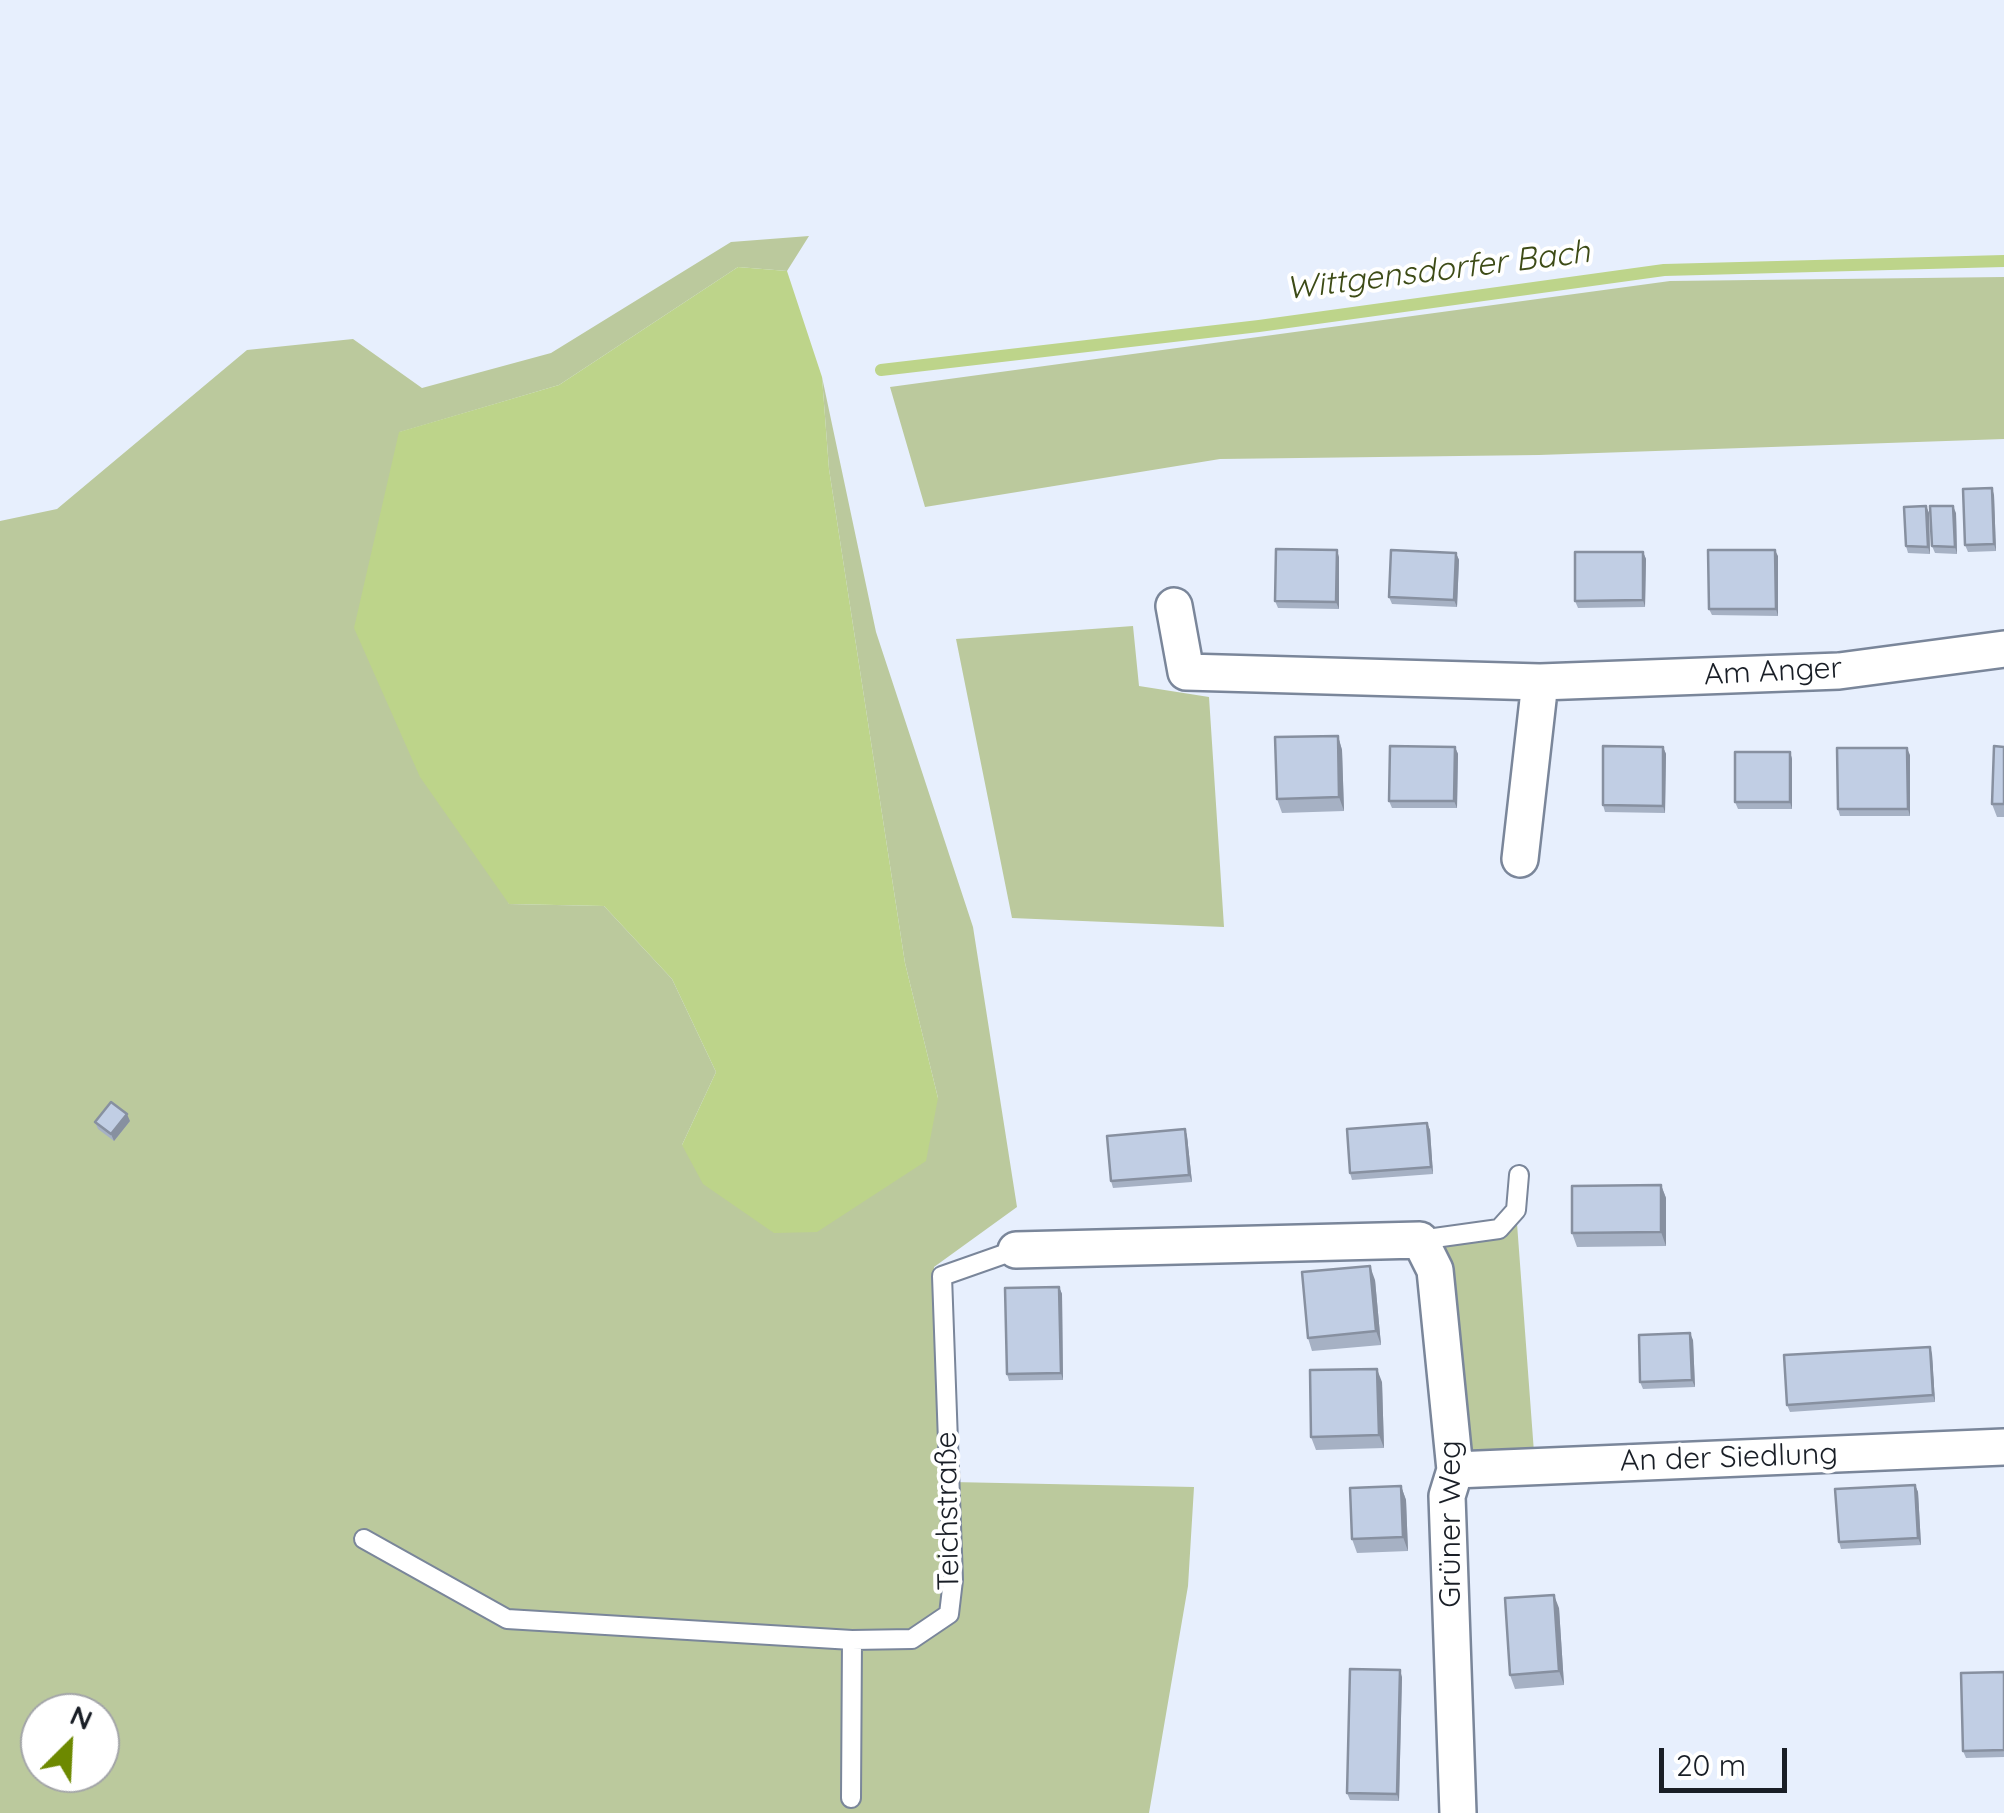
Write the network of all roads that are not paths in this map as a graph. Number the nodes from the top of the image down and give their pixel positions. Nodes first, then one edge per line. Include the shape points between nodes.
1 (1174, 606) dead end
2 (2004, 649) edge
3 (1540, 682) junction
4 (1520, 859) dead end
5 (1519, 1175) dead end
6 (1420, 1240) junction
7 (1016, 1250) joint
8 (2004, 1446) edge
9 (1455, 1470) junction
10 (364, 1538) dead end
11 (852, 1640) junction
12 (850, 1798) dead end
13 (1458, 1813) edge

1 - 3 street, Am Anger via 1186,672
2 - 3 street, Am Anger via 1839,671
3 - 4 street
5 - 6 lane via 1516,1210 1499,1229
6 - 7 street, Teichstraße
6 - 9 street, Grüner Weg via 1435,1270
7 - 11 lane, Teichstraße via 942,1276 949,1614 912,1639
8 - 9 street, An der Siedlung
9 - 13 street, Grüner Weg via 1448,1496
10 - 11 lane, Teichstraße via 507,1620
11 - 12 lane

